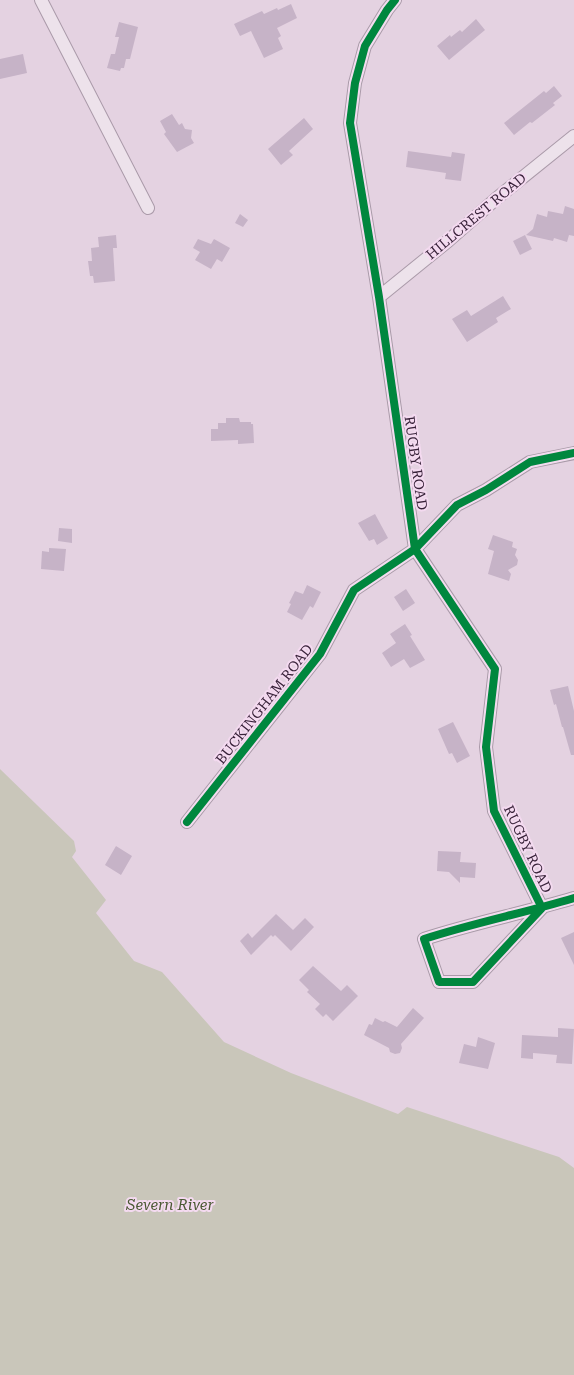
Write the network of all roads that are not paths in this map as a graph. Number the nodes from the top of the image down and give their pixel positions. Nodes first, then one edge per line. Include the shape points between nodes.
1 (41, 0) edge
2 (395, 0) edge
3 (574, 136) edge
4 (148, 208) dead end
5 (379, 297) junction
6 (574, 452) edge
7 (415, 549) junction
8 (187, 822) dead end
9 (574, 898) edge
10 (542, 908) junction

1 - 4 street
2 - 5 street, RUGBY ROAD via 365,46 355,83 350,123
3 - 5 street, HILLCREST ROAD
5 - 7 street, RUGBY ROAD
6 - 7 street, BUCKINGHAM ROAD via 530,462 457,506
7 - 8 street, BUCKINGHAM ROAD via 354,590 320,654
7 - 10 street, RUGBY ROAD via 495,669 486,747 494,811
9 - 10 street
10 - 10 street via 473,982 439,982 424,939

